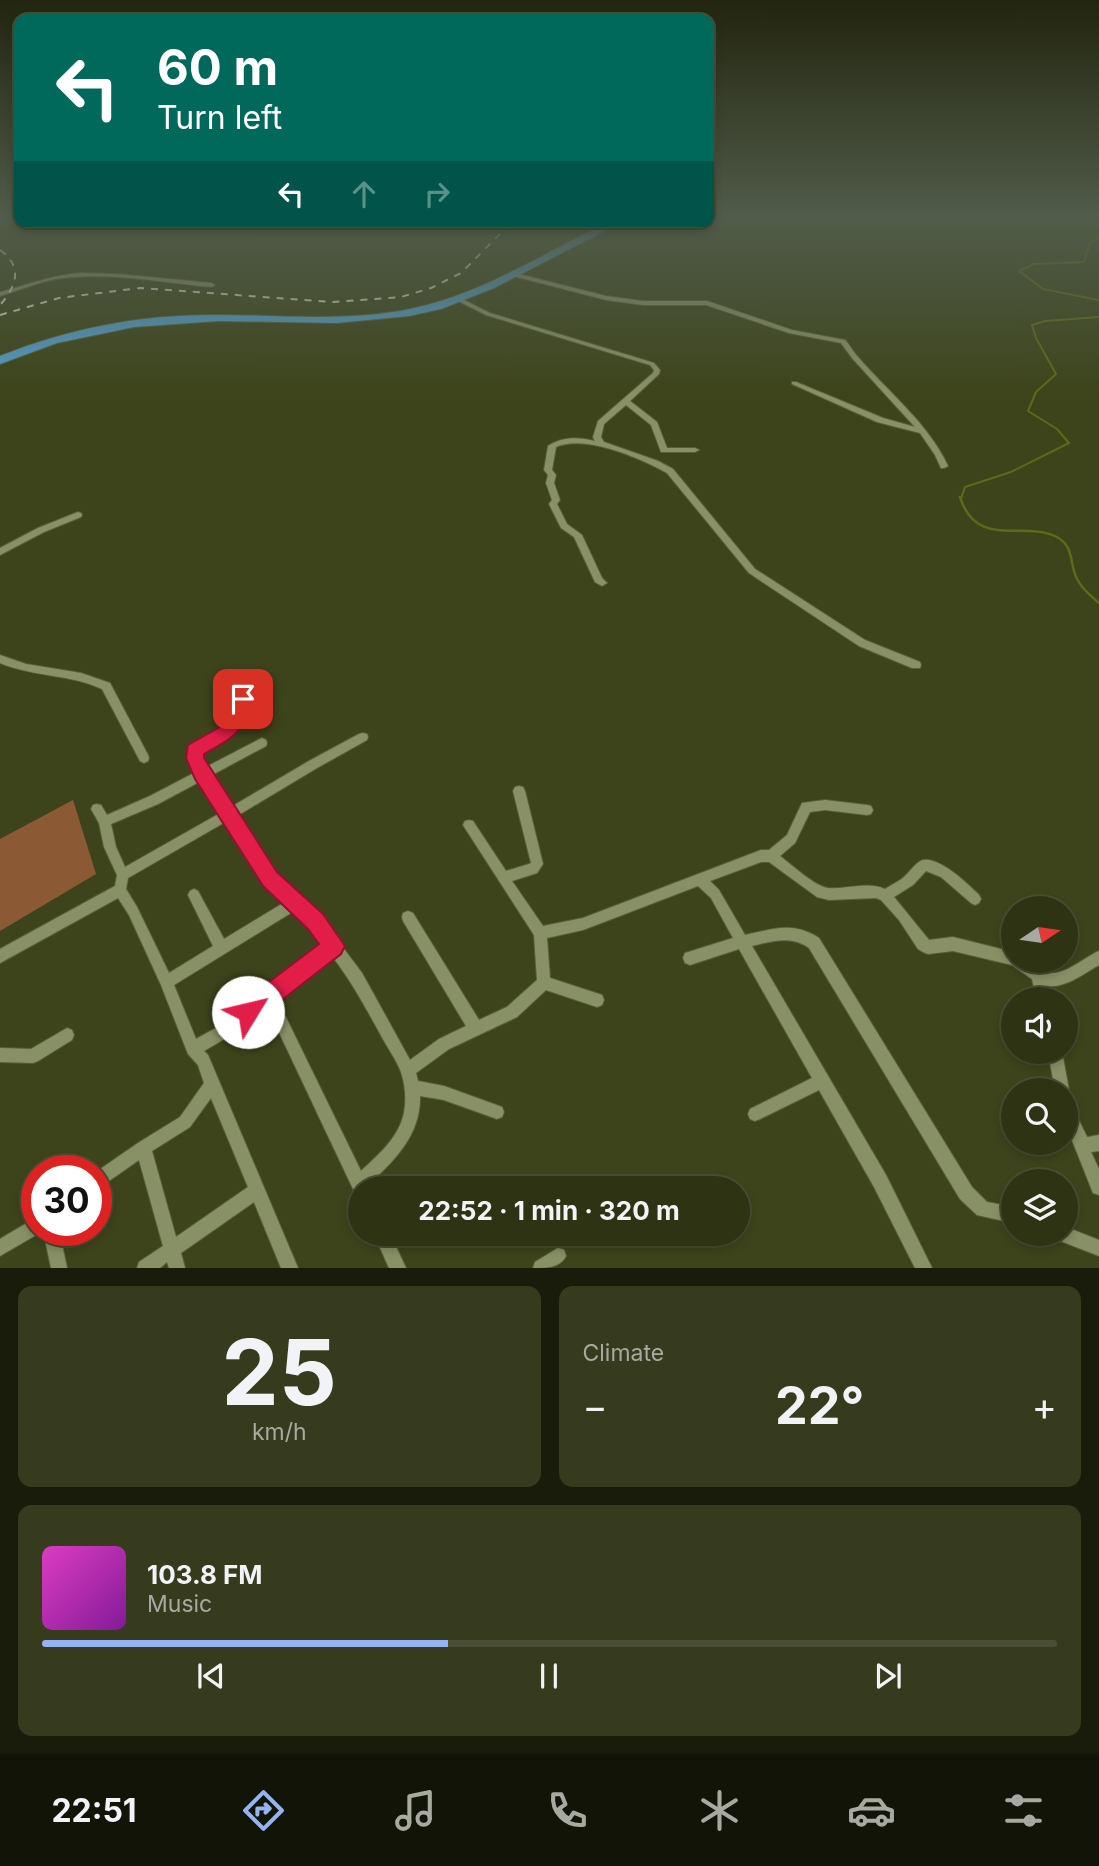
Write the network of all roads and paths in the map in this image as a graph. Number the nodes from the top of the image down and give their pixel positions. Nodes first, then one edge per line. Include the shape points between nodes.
1 (59, 277) edge
2 (108, 277) edge
3 (505, 277) edge
4 (524, 277) edge
5 (212, 285) dead end
6 (0, 294) edge
7 (460, 299) junction
8 (0, 360) edge
9 (794, 383) dead end
10 (625, 401) junction
11 (921, 431) junction
12 (601, 444) junction
13 (695, 450) dead end
14 (944, 466) dead end
15 (78, 515) dead end
16 (0, 552) edge
17 (602, 583) dead end
18 (0, 659) edge
19 (916, 666) dead end
20 (243, 699) dead end
21 (363, 737) dead end
22 (262, 743) dead end
23 (144, 758) dead end
24 (202, 774) junction
25 (519, 791) dead end
26 (867, 810) dead end
27 (230, 814) junction
28 (469, 825) dead end
29 (771, 856) junction
30 (123, 875) junction
31 (503, 878) junction
32 (700, 879) junction
33 (120, 890) junction
34 (194, 895) dead end
35 (885, 896) junction
36 (975, 899) dead end
37 (297, 902) junction
38 (408, 917) dead end
39 (540, 933) junction
40 (743, 942) junction
41 (334, 946) junction
42 (221, 948) junction
43 (0, 956) edge
44 (1001, 956) edge
45 (690, 958) dead end
46 (1099, 958) edge
47 (1032, 973) edge
48 (1038, 978) junction
49 (166, 982) junction
50 (544, 983) junction
51 (1040, 987) edge
52 (269, 997) junction
53 (597, 1000) dead end
54 (476, 1029) junction
55 (67, 1035) dead end
56 (192, 1049) junction
57 (0, 1055) edge
58 (408, 1070) junction
59 (821, 1081) junction
60 (212, 1084) junction
61 (413, 1088) junction
62 (497, 1112) dead end
63 (755, 1114) dead end
64 (1078, 1126) edge
65 (1091, 1144) edge
66 (142, 1147) junction
67 (112, 1170) edge
68 (356, 1176) edge
69 (369, 1176) edge
70 (1099, 1187) edge
71 (256, 1191) junction
72 (1001, 1213) edge
73 (21, 1235) edge
74 (1078, 1240) edge
75 (54, 1246) edge
76 (386, 1246) edge
77 (0, 1248) edge
78 (1099, 1248) edge
79 (172, 1249) junction
80 (558, 1256) dead end
81 (394, 1266) edge
82 (59, 1268) edge
83 (145, 1268) edge
84 (177, 1268) edge
85 (290, 1268) edge
86 (541, 1268) edge
87 (925, 1268) edge

1 - 6 street
2 - 5 street
3 - 7 highway
4 - 11 street via 619,300 707,303 791,332 843,341
7 - 8 highway via 366,319 198,318 132,323 58,339
7 - 10 street via 488,314 648,361 656,374
9 - 11 street via 880,420
10 - 12 street via 601,423 597,437
10 - 13 street via 654,424 664,450
11 - 14 street
12 - 17 street via 573,438 557,443 547,462 556,512 564,526 578,535
12 - 19 street via 670,471 752,570 862,643
15 - 16 street
18 - 23 street via 106,686
20 - 24 street via 237,722 195,750
21 - 27 street
22 - 24 street
24 - 27 street
24 - 30 street via 154,800 101,815
25 - 31 street via 537,864
26 - 29 street via 806,807 791,839
27 - 30 street
27 - 37 street via 270,879
28 - 31 street
29 - 32 street
29 - 35 street via 817,891
30 - 33 street
31 - 39 street
32 - 39 street via 583,924
32 - 40 street via 715,894
33 - 43 street
33 - 49 street
34 - 42 street
35 - 36 street via 924,865 947,875
35 - 44 street via 928,947 953,944
37 - 41 street
37 - 42 street
38 - 54 street
39 - 50 street
40 - 45 street
40 - 59 street
40 - 72 street via 794,932 814,943 966,1193 983,1209
41 - 52 street
41 - 58 street
42 - 49 street
46 - 48 street via 1053,981
47 - 48 street
48 - 51 street
49 - 56 street
50 - 53 street
50 - 54 street via 512,1012
52 - 56 street
52 - 68 street
54 - 58 street via 444,1044
55 - 57 street via 33,1056
56 - 60 street via 204,1060
58 - 61 street
59 - 63 street
59 - 87 street
60 - 66 street via 185,1122
60 - 71 street
61 - 62 street via 444,1093
61 - 69 street via 414,1106 406,1132
64 - 65 street
65 - 70 street via 1082,1149
66 - 67 street
66 - 79 street
71 - 79 street
71 - 85 street
73 - 77 street
74 - 78 street
75 - 82 street
76 - 81 street
79 - 83 street
79 - 84 street
80 - 86 street

